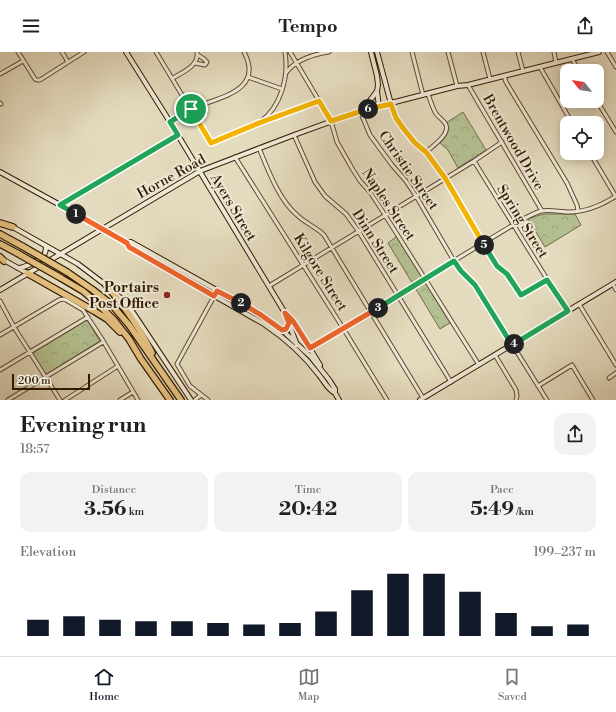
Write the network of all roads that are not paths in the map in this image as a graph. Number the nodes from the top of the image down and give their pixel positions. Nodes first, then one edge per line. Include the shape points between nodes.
1 (18, 52) edge
2 (62, 52) edge
3 (84, 52) edge
4 (126, 52) edge
5 (156, 52) edge
6 (244, 52) edge
7 (284, 52) edge
8 (290, 52) edge
9 (323, 52) edge
10 (329, 52) edge
11 (371, 52) edge
12 (377, 52) edge
13 (412, 52) edge
14 (448, 52) edge
15 (483, 52) edge
16 (518, 52) edge
17 (554, 52) edge
18 (599, 52) edge
19 (607, 52) edge
20 (197, 54) edge
21 (572, 59) junction
22 (23, 61) junction
23 (68, 62) junction
24 (195, 63) junction
25 (297, 63) junction
26 (556, 63) junction
27 (575, 64) edge
28 (540, 67) junction
29 (616, 67) edge
30 (523, 71) junction
31 (286, 73) junction
32 (0, 74) edge
33 (504, 76) junction
34 (248, 77) junction
35 (173, 78) junction
36 (490, 79) junction
37 (468, 85) junction
38 (457, 86) junction
39 (282, 89) junction
40 (377, 91) junction
41 (428, 94) junction
42 (423, 95) junction
43 (319, 101) junction
44 (391, 104) junction
45 (379, 107) junction
46 (601, 108) edge
47 (191, 109) junction
48 (360, 111) junction
49 (568, 116) edge
50 (331, 121) junction
51 (170, 122) junction
52 (259, 123) junction
53 (616, 132) edge
54 (178, 135) junction
55 (294, 135) junction
56 (502, 142) junction
57 (259, 148) junction
58 (426, 152) junction
59 (235, 157) junction
60 (594, 160) edge
61 (474, 161) junction
62 (200, 170) junction
63 (0, 172) edge
64 (445, 178) junction
65 (416, 196) junction
66 (616, 197) edge
67 (60, 205) junction
68 (542, 211) junction
69 (578, 211) junction
70 (386, 215) junction
71 (0, 221) edge
72 (513, 225) junction
73 (13, 227) joint
74 (102, 228) junction
75 (359, 232) junction
76 (0, 234) edge
77 (127, 243) junction
78 (484, 243) junction
79 (0, 244) edge
80 (46, 246) junction
81 (331, 248) junction
82 (60, 254) junction
83 (2, 259) edge
84 (454, 261) junction
85 (303, 265) junction
86 (18, 268) junction
87 (27, 273) junction
88 (425, 279) junction
89 (547, 280) junction
90 (614, 283) edge
91 (106, 285) junction
92 (269, 286) junction
93 (0, 290) edge
94 (616, 290) edge
95 (217, 291) junction
96 (398, 295) junction
97 (214, 296) junction
98 (0, 301) edge
99 (579, 304) junction
100 (568, 311) junction
101 (371, 312) junction
102 (285, 313) junction
103 (88, 317) junction
104 (289, 323) junction
105 (14, 327) junction
106 (343, 328) junction
107 (282, 330) junction
108 (0, 336) edge
109 (103, 342) junction
110 (512, 345) junction
111 (133, 346) junction
112 (296, 347) junction
113 (310, 348) junction
114 (30, 352) junction
115 (495, 355) junction
116 (177, 364) junction
117 (157, 365) junction
118 (168, 365) junction
119 (478, 365) junction
120 (616, 365) edge
121 (118, 366) junction
122 (0, 370) edge
123 (616, 373) edge
124 (46, 377) junction
125 (609, 378) dead end
126 (330, 381) junction
127 (451, 382) junction
128 (538, 386) junction
129 (133, 392) junction
130 (335, 393) junction
131 (201, 395) junction
132 (422, 399) edge
133 (8, 400) edge
134 (60, 400) edge
135 (65, 400) edge
136 (120, 400) edge
137 (138, 400) edge
138 (169, 400) edge
139 (181, 400) edge
140 (191, 400) edge
141 (195, 400) edge
142 (208, 400) edge
143 (339, 400) edge
144 (387, 400) edge
145 (516, 400) edge
146 (547, 400) edge
147 (593, 400) edge

1 - 22 street
2 - 23 street
3 - 23 street
4 - 51 main road, Ayers Street
5 - 35 street
6 - 34 street via 248,60
7 - 31 street
8 - 25 street, Naples Street
9 - 10 street
9 - 25 street
11 - 40 main road via 377,76
12 - 44 main road
13 - 42 street
14 - 38 street
15 - 36 street
16 - 30 street
17 - 26 street
18 - 21 main road, Horne Road
19 - 29 street
20 - 24 street
20 - 24 street via 207,62 205,65
21 - 26 main road, Horne Road
21 - 27 street
22 - 23 street via 36,80
22 - 32 street
24 - 35 street
25 - 31 street
25 - 43 street, Naples Street
26 - 28 main road, Horne Road
28 - 30 main road, Horne Road
28 - 49 street
30 - 33 main road, Horne Road
31 - 39 street
33 - 36 main road, Horne Road
33 - 69 street via 568,183
34 - 39 street
34 - 47 street via 238,90
35 - 47 street
36 - 37 main road, Horne Road
37 - 38 main road, Horne Road
37 - 56 street, Brentwood Drive
38 - 41 main road, Horne Road
39 - 52 street via 277,101
40 - 45 main road
40 - 48 main road
41 - 42 main road, Horne Road
41 - 58 street via 435,112 445,122 447,131
42 - 44 main road, Horne Road
43 - 50 street, Naples Street
43 - 52 street
44 - 45 main road, Horne Road
44 - 58 street via 403,128
45 - 48 main road, Horne Road
46 - 53 street
47 - 51 street
47 - 52 street via 211,143
48 - 50 main road, Horne Road
48 - 65 street, Christie Street via 370,135
50 - 55 main road, Horne Road
50 - 70 street, Naples Street via 337,142 352,170
51 - 54 main road, Ayers Street
54 - 62 main road, Ayers Street
54 - 67 street
55 - 57 main road, Horne Road
55 - 75 street, Dinn Street via 315,182 325,196 346,214
56 - 61 street
56 - 68 street, Brentwood Drive
57 - 59 main road, Horne Road
57 - 81 street via 268,172 287,205 300,219 324,235
58 - 64 street
59 - 62 main road, Horne Road
59 - 85 street, Kilgore Street
60 - 66 street
61 - 64 street
61 - 72 street, Spring Street
62 - 74 main road, Horne Road
62 - 92 main road, Ayers Street
63 - 67 main road
64 - 65 street
64 - 78 street
65 - 70 street
65 - 84 street, Christie Street
66 - 69 street via 592,208
67 - 74 main road
68 - 69 street
68 - 72 street
70 - 75 street
70 - 88 street, Naples Street
71 - 73 highway
72 - 78 street
72 - 89 street, Spring Street
73 - 80 main road
74 - 77 main road
74 - 82 main road, Horne Road
75 - 81 street
75 - 96 street, Dinn Street
76 - 117 highway, bridge via 67,272 112,305
77 - 95 main road via 131,242
77 - 97 main road via 129,247
78 - 84 street
78 - 89 street via 497,266 507,274 521,295
79 - 111 highway, bridge via 83,291 114,320
80 - 82 main road
80 - 86 main road via 43,256
81 - 85 street
81 - 101 street
82 - 87 main road, Horne Road
82 - 91 main road
83 - 86 main road
84 - 88 street
84 - 110 street, Christie Street via 475,285
85 - 92 street
85 - 106 street, Kilgore Street
86 - 87 main road
87 - 93 main road, Horne Road
87 - 111 highway via 107,319
88 - 96 street
88 - 119 street, Naples Street
89 - 100 street, Spring Street
90 - 94 street
90 - 99 main road
91 - 117 highway via 145,338
91 - 118 main road via 132,311
92 - 102 main road, Ayers Street
95 - 97 street
95 - 107 main road via 261,315
96 - 101 street
96 - 127 street, Dinn Street
97 - 112 main road via 264,324
97 - 116 street
98 - 105 street
99 - 100 main road
99 - 120 street
100 - 110 main road
101 - 106 street
101 - 132 street
102 - 104 main road, Ayers Street
102 - 113 main road, Ayers Street
103 - 105 street via 83,310 63,299
103 - 109 street
103 - 114 street
104 - 107 main road via 286,329
104 - 112 main road, Ayers Street
105 - 108 street
105 - 114 street
106 - 113 street
106 - 144 street, Kilgore Street
107 - 112 main road
109 - 121 street
109 - 124 street
110 - 115 main road
110 - 128 street, Christie Street
111 - 138 highway
112 - 126 main road via 311,357
112 - 130 main road, Ayers Street via 331,392
113 - 126 main road, Ayers Street
114 - 122 street
114 - 124 street
115 - 119 main road
115 - 145 street via 516,390
116 - 118 street
116 - 131 street via 190,386
117 - 139 highway
118 - 140 main road
119 - 127 main road
121 - 129 street
121 - 135 street
123 - 125 street
124 - 133 street
124 - 134 street
126 - 130 main road, Ayers Street
127 - 132 main road
128 - 146 street, Christie Street
128 - 147 street via 572,365
129 - 136 street
129 - 137 street
130 - 143 main road, Ayers Street
131 - 141 street
131 - 142 street

